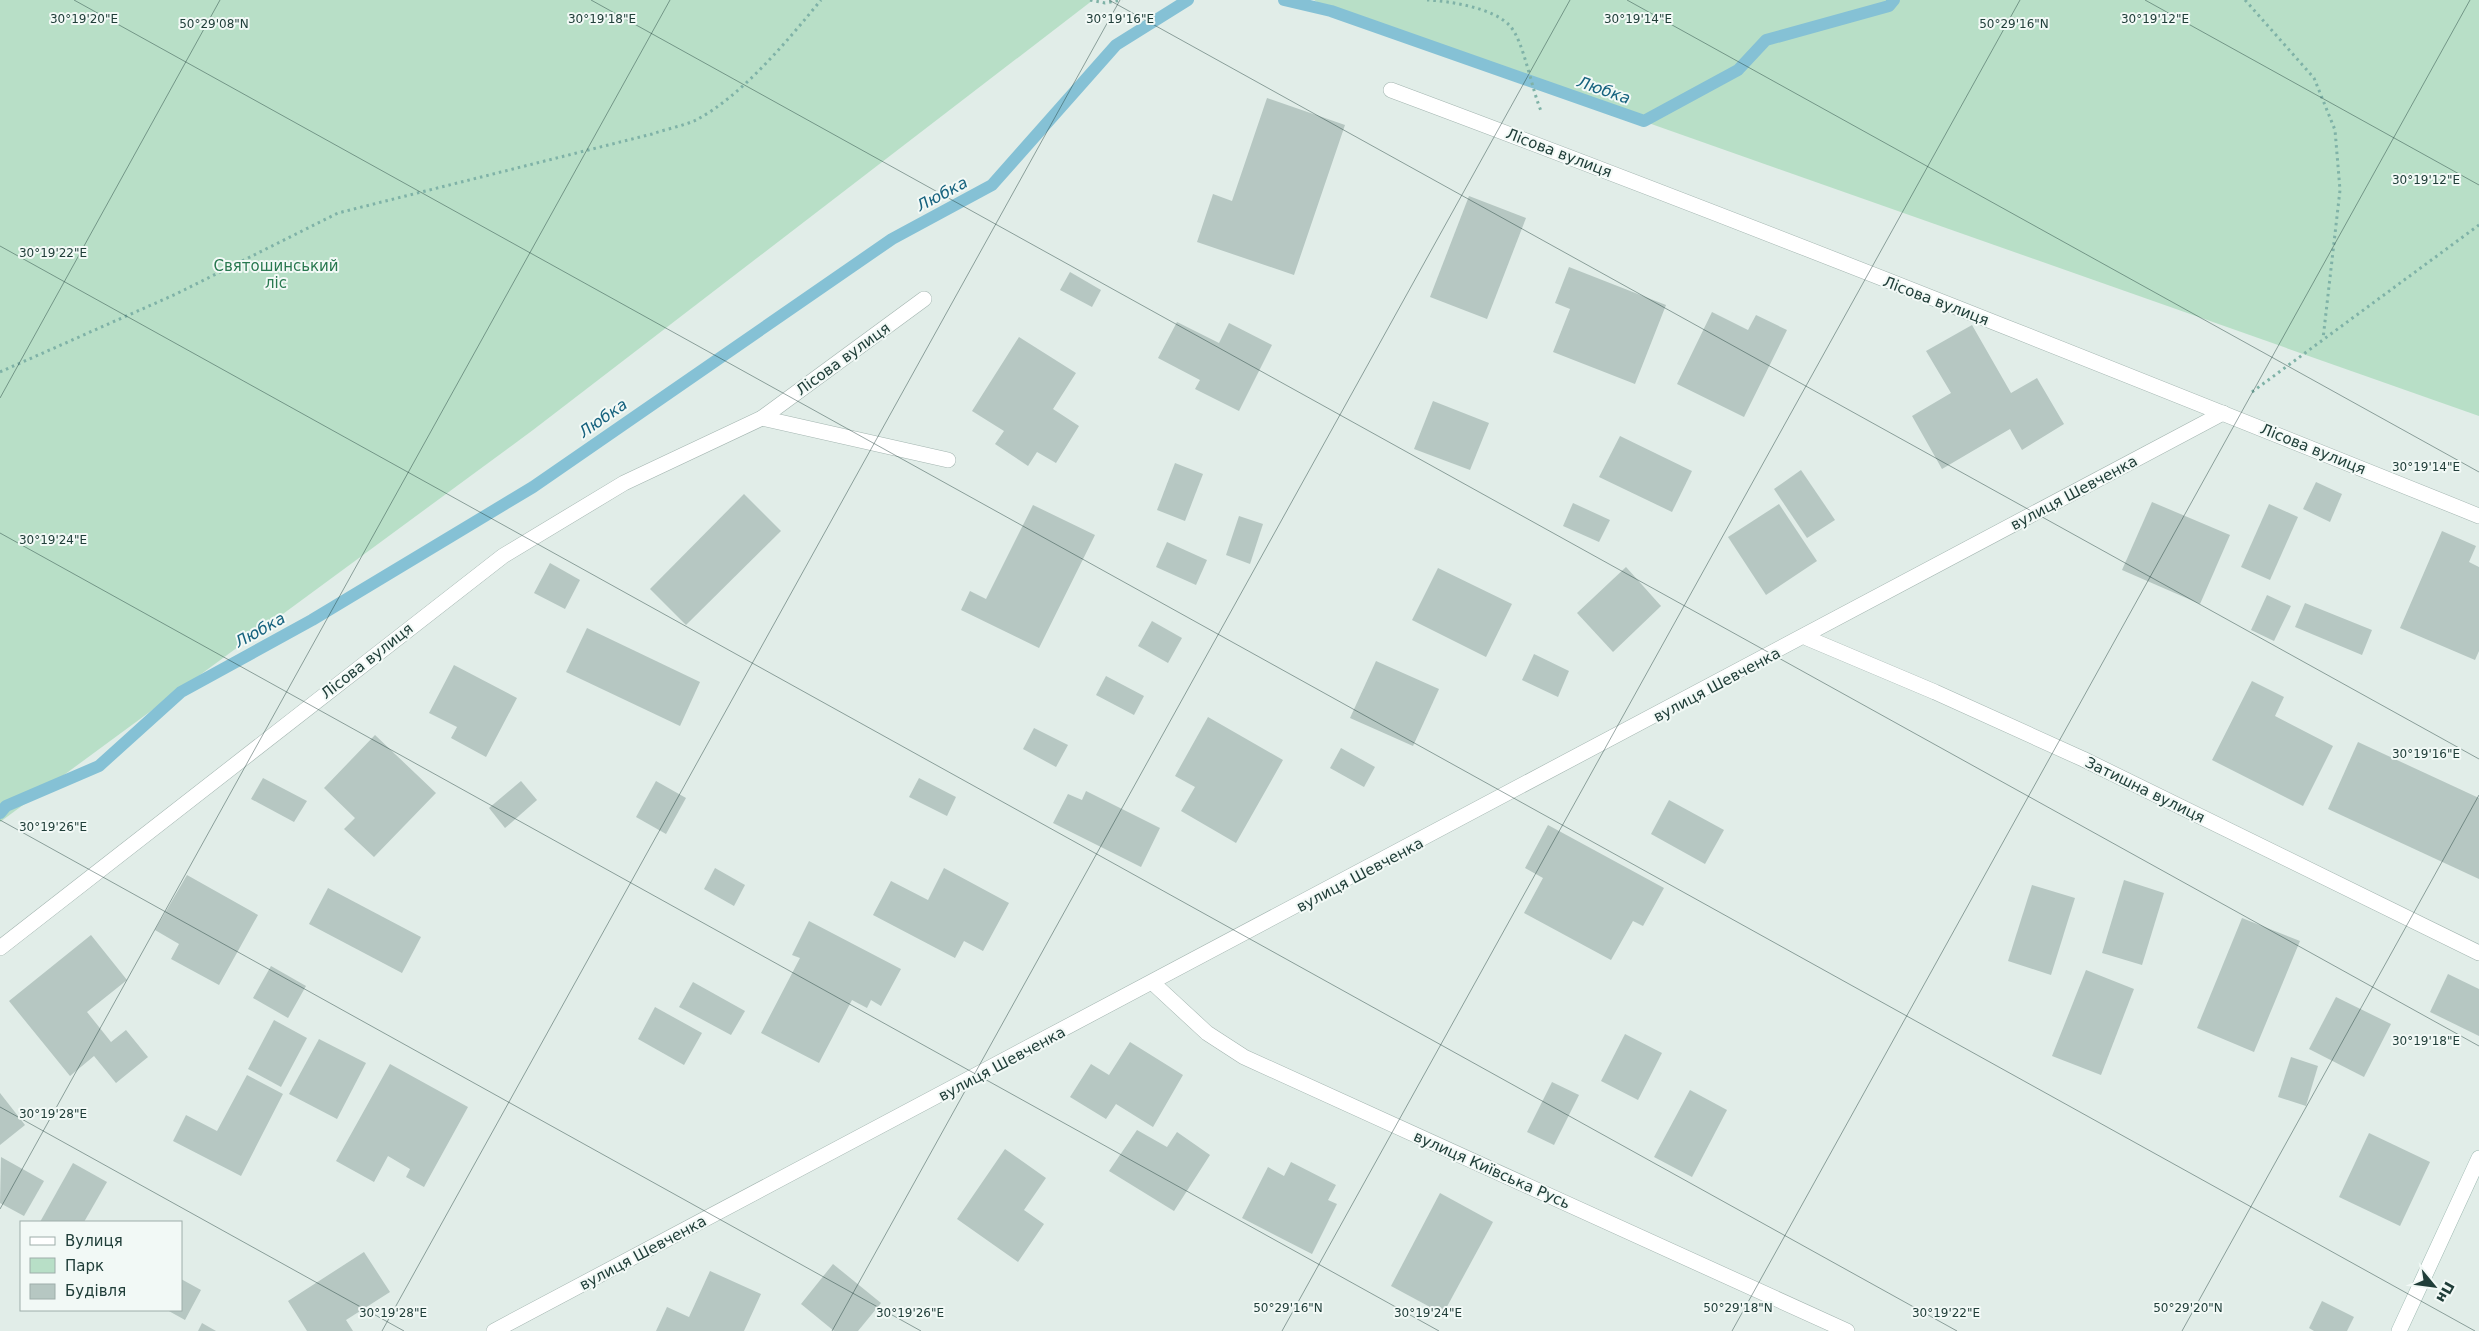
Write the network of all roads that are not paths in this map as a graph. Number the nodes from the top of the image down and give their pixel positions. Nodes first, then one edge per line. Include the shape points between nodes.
1 (1391, 90) dead end
2 (924, 300) dead end
3 (2222, 413) junction
4 (762, 418) junction
5 (948, 460) dead end
6 (2479, 516) edge
7 (1807, 638) junction
8 (0, 948) edge
9 (2479, 953) edge
10 (1154, 984) junction
11 (2479, 1158) edge
12 (494, 1331) edge
13 (1847, 1331) edge
14 (2399, 1331) edge

1 - 3 street, Лісова вулиця
2 - 4 street, Лісова вулиця
3 - 6 street, Лісова вулиця
3 - 7 street, вулиця Шевченка
4 - 5 street
4 - 8 street, Лісова вулиця via 624,483 503,556
7 - 9 street, Затишна вулиця via 2082,759
7 - 10 street, вулиця Шевченка
10 - 12 street, вулиця Шевченка
10 - 13 street, вулиця Київська Русь via 1207,1034 1244,1057
11 - 14 street

